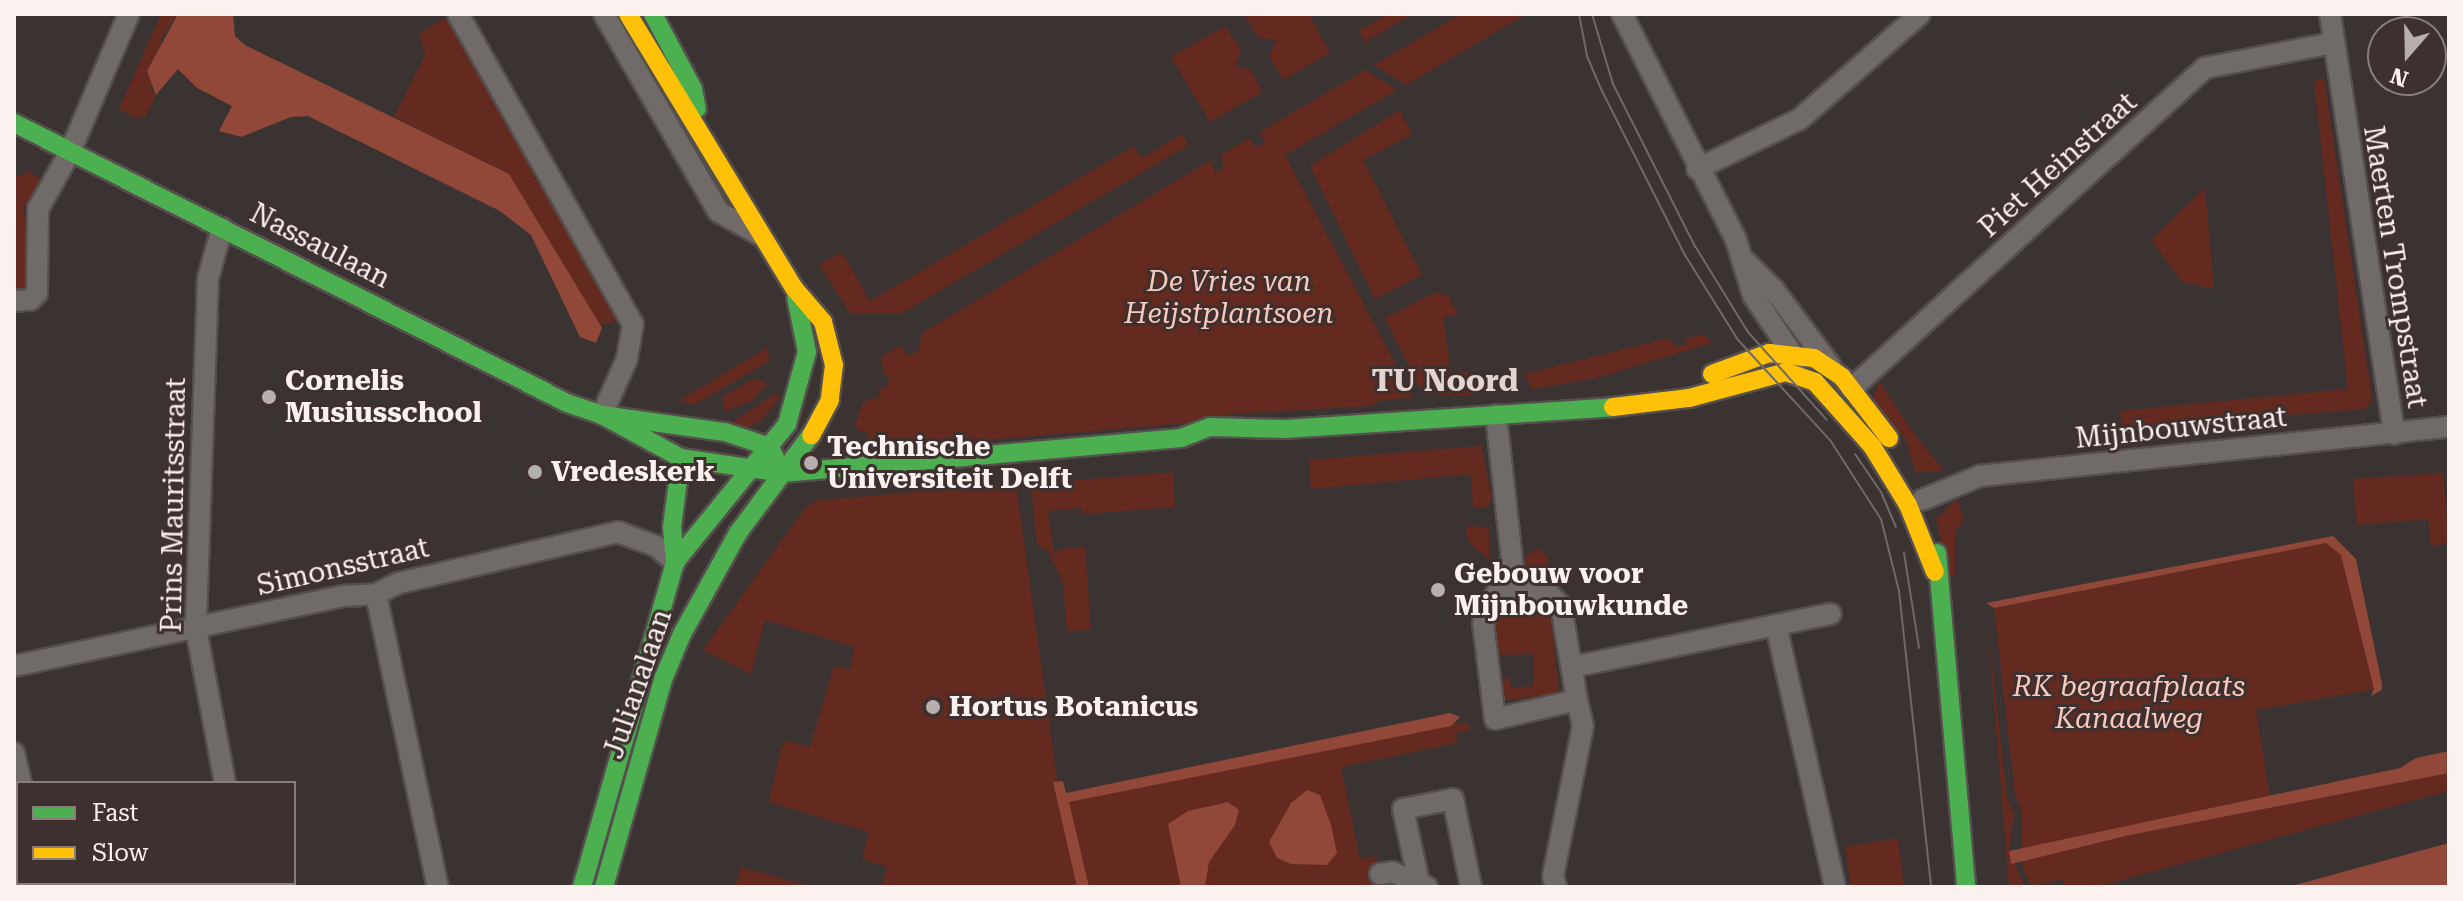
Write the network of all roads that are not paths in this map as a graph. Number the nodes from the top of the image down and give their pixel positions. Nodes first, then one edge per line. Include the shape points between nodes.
1 (129, 14) edge
2 (458, 14) edge
3 (604, 14) edge
4 (628, 14) edge
5 (653, 14) edge
6 (1622, 14) edge
7 (1920, 14) edge
8 (2330, 14) edge
9 (2333, 43) junction
10 (14, 123) edge
11 (701, 129) junction
12 (70, 152) junction
13 (1697, 169) junction
14 (222, 228) junction
15 (763, 237) junction
16 (1746, 262) junction
17 (794, 288) junction
18 (14, 301) edge
19 (1791, 353) junction
20 (1830, 365) junction
21 (1815, 382) junction
22 (1851, 389) junction
23 (1656, 398) junction
24 (602, 415) junction
25 (1496, 415) junction
26 (2449, 427) edge
27 (2394, 434) junction
28 (770, 447) junction
29 (681, 458) junction
30 (752, 465) junction
31 (782, 473) junction
32 (1915, 502) junction
33 (675, 562) junction
34 (1515, 586) junction
35 (376, 594) junction
36 (1831, 614) dead end
37 (1776, 625) junction
38 (196, 629) junction
39 (14, 666) edge
40 (1572, 667) junction
41 (1577, 700) junction
42 (14, 753) edge
43 (21, 781) edge
44 (225, 781) edge
45 (1380, 874) dead end
46 (1422, 886) edge
47 (438, 887) edge
48 (582, 887) edge
49 (604, 887) edge
50 (1471, 887) edge
51 (1556, 887) edge
52 (1835, 887) edge
53 (1966, 887) edge

1 - 12 street
2 - 24 street via 633,324 627,359
3 - 15 street via 719,212
4 - 11 main road via 676,98
5 - 11 main road via 693,89
6 - 13 street
7 - 13 street via 1800,119
8 - 9 street, Maerten Trompstraat
9 - 22 street, Piet Heinstraat via 2205,68
9 - 27 street, Maerten Trompstraat
10 - 12 main road, Nassaulaan
11 - 15 main road
12 - 14 main road, Nassaulaan
12 - 18 street via 38,209 37,293 30,300
13 - 16 street
14 - 24 main road, Nassaulaan via 515,379
14 - 38 street, Prins Mauritsstraat via 208,278
15 - 17 main road
16 - 19 street via 1753,295
16 - 20 street via 1774,290
17 - 28 main road, Julianalaan via 807,336 804,376 787,424
17 - 31 main road, Julianalaan via 832,341 833,382 818,426
19 - 20 main road
19 - 21 street
19 - 23 main road via 1761,355
20 - 22 main road
21 - 23 main road via 1786,372 1689,398
21 - 32 main road
22 - 32 main road via 1896,447
23 - 25 main road via 1599,409
24 - 28 main road via 725,432
24 - 29 main road
25 - 31 main road via 1285,429 1258,440 1216,444 1181,438
25 - 34 street
26 - 27 street, Mijnbouwstraat
27 - 32 street, Mijnbouwstraat via 1980,476
28 - 30 main road, Julianalaan
28 - 31 main road
29 - 30 main road via 714,466
29 - 33 main road, Julianalaan via 681,491 672,527
30 - 31 main road
30 - 33 main road, Julianalaan
31 - 49 main road, Julianalaan via 723,557 682,634 664,677
32 - 53 main road via 1938,551 1935,572
33 - 35 street, Simonsstraat via 656,546 618,532 399,583
33 - 48 main road, Julianalaan
34 - 40 street via 1549,594 1561,606
34 - 41 street via 1496,594 1483,623 1495,719
35 - 38 street, Simonsstraat via 343,596
35 - 47 street
36 - 37 street
37 - 40 street
37 - 52 street
38 - 39 street, Simonsstraat
38 - 44 street, Prins Mauritsstraat
40 - 41 street
41 - 51 street via 1583,726 1553,876
42 - 43 street
45 - 46 street via 1392,872
46 - 50 street via 1403,809 1453,799

